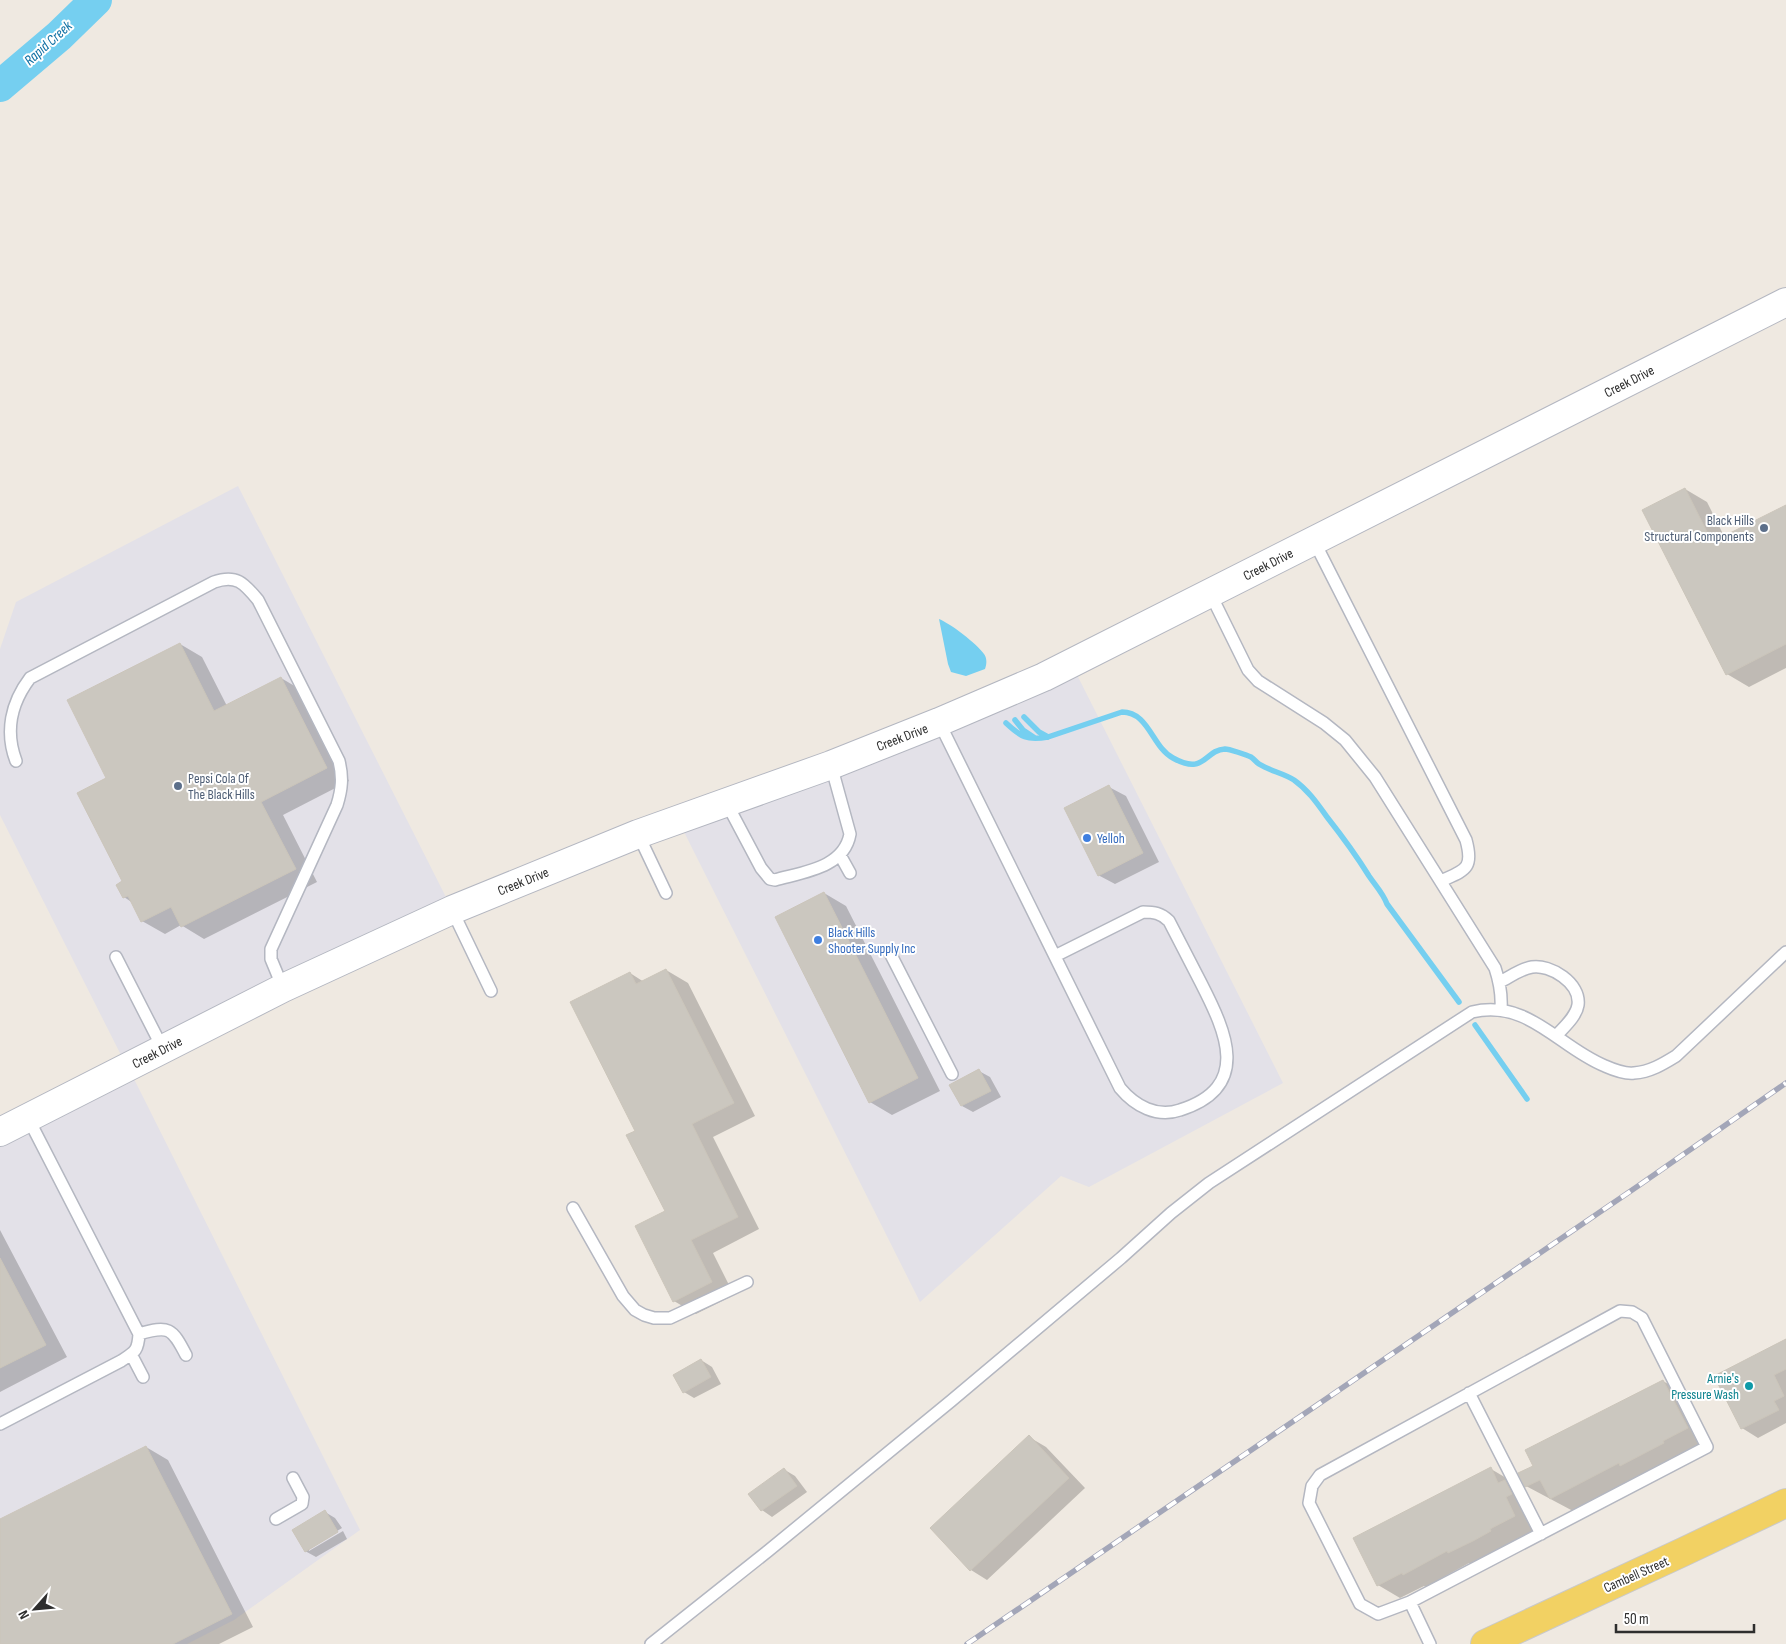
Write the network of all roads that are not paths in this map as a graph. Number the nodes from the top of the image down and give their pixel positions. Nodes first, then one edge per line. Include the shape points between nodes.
1 (1786, 302) edge
2 (1314, 541) junction
3 (1210, 593) junction
4 (939, 722) junction
5 (16, 761) dead end
6 (831, 765) junction
7 (726, 802) junction
8 (638, 834) junction
9 (840, 855) junction
10 (850, 872) dead end
11 (1441, 881) junction
12 (666, 893) dead end
13 (452, 910) junction
14 (889, 951) dead end
15 (1786, 952) edge
16 (1055, 956) junction
17 (116, 957) dead end
18 (1500, 982) junction
19 (283, 988) junction
20 (491, 992) dead end
21 (1501, 1009) junction
22 (1556, 1036) junction
23 (163, 1049) junction
24 (952, 1074) dead end
25 (28, 1118) junction
26 (0, 1132) edge
27 (573, 1208) dead end
28 (747, 1282) dead end
29 (139, 1334) junction
30 (132, 1354) junction
31 (186, 1355) dead end
32 (143, 1377) dead end
33 (1469, 1393) junction
34 (0, 1424) edge
35 (293, 1478) dead end
36 (1786, 1503) edge
37 (276, 1519) dead end
38 (1541, 1534) junction
39 (1410, 1602) junction
40 (1535, 1620) junction
41 (651, 1644) edge
42 (1430, 1644) edge
43 (1485, 1644) edge
44 (1510, 1644) edge

1 - 2 street, Creek Drive
2 - 3 street, Creek Drive
2 - 11 lane via 1466,840 1469,862 1463,871
3 - 4 street, Creek Drive via 1044,676
3 - 11 lane via 1248,670 1258,681 1324,723 1344,740 1375,776
4 - 6 street, Creek Drive
4 - 16 lane
5 - 19 lane via 10,747 9,728 22,688 30,678 214,582 225,578 237,580 247,587 258,600 339,760 342,774 343,788 337,805 271,949 270,959
6 - 7 street, Creek Drive
6 - 9 lane via 850,834
7 - 8 street, Creek Drive
7 - 9 lane via 770,879 821,867
8 - 12 lane
8 - 13 street, Creek Drive
9 - 10 lane
11 - 18 lane via 1495,968
13 - 19 street, Creek Drive
13 - 20 lane
14 - 24 lane
15 - 22 lane via 1676,1056 1658,1066 1632,1074 1615,1070 1593,1061
16 - 16 lane via 1120,1088 1128,1098 1141,1107 1174,1112 1204,1100 1216,1088 1227,1063 1223,1031 1170,921 1164,916 1143,912
17 - 23 lane
18 - 21 lane
18 - 22 lane via 1533,967 1548,969 1569,981 1578,1004 1573,1017
19 - 23 street, Creek Drive
21 - 22 lane via 1515,1012
21 - 41 lane via 1472,1012 1209,1182 951,1401
23 - 25 street, Creek Drive
25 - 26 street, Creek Drive
25 - 29 lane
27 - 28 lane via 623,1296 644,1315 670,1318
29 - 30 lane via 138,1347
29 - 31 lane via 154,1329 168,1330 177,1337
30 - 32 lane
30 - 34 lane
33 - 38 lane
33 - 38 lane via 1620,1311 1632,1312 1642,1318 1707,1447
33 - 39 lane via 1320,1474 1312,1486 1309,1503 1360,1604 1378,1614
35 - 37 lane via 303,1497 302,1504
36 - 40 main road, Cambell Street
38 - 39 lane
39 - 42 lane
40 - 43 main road, Cambell Street
40 - 44 main road

